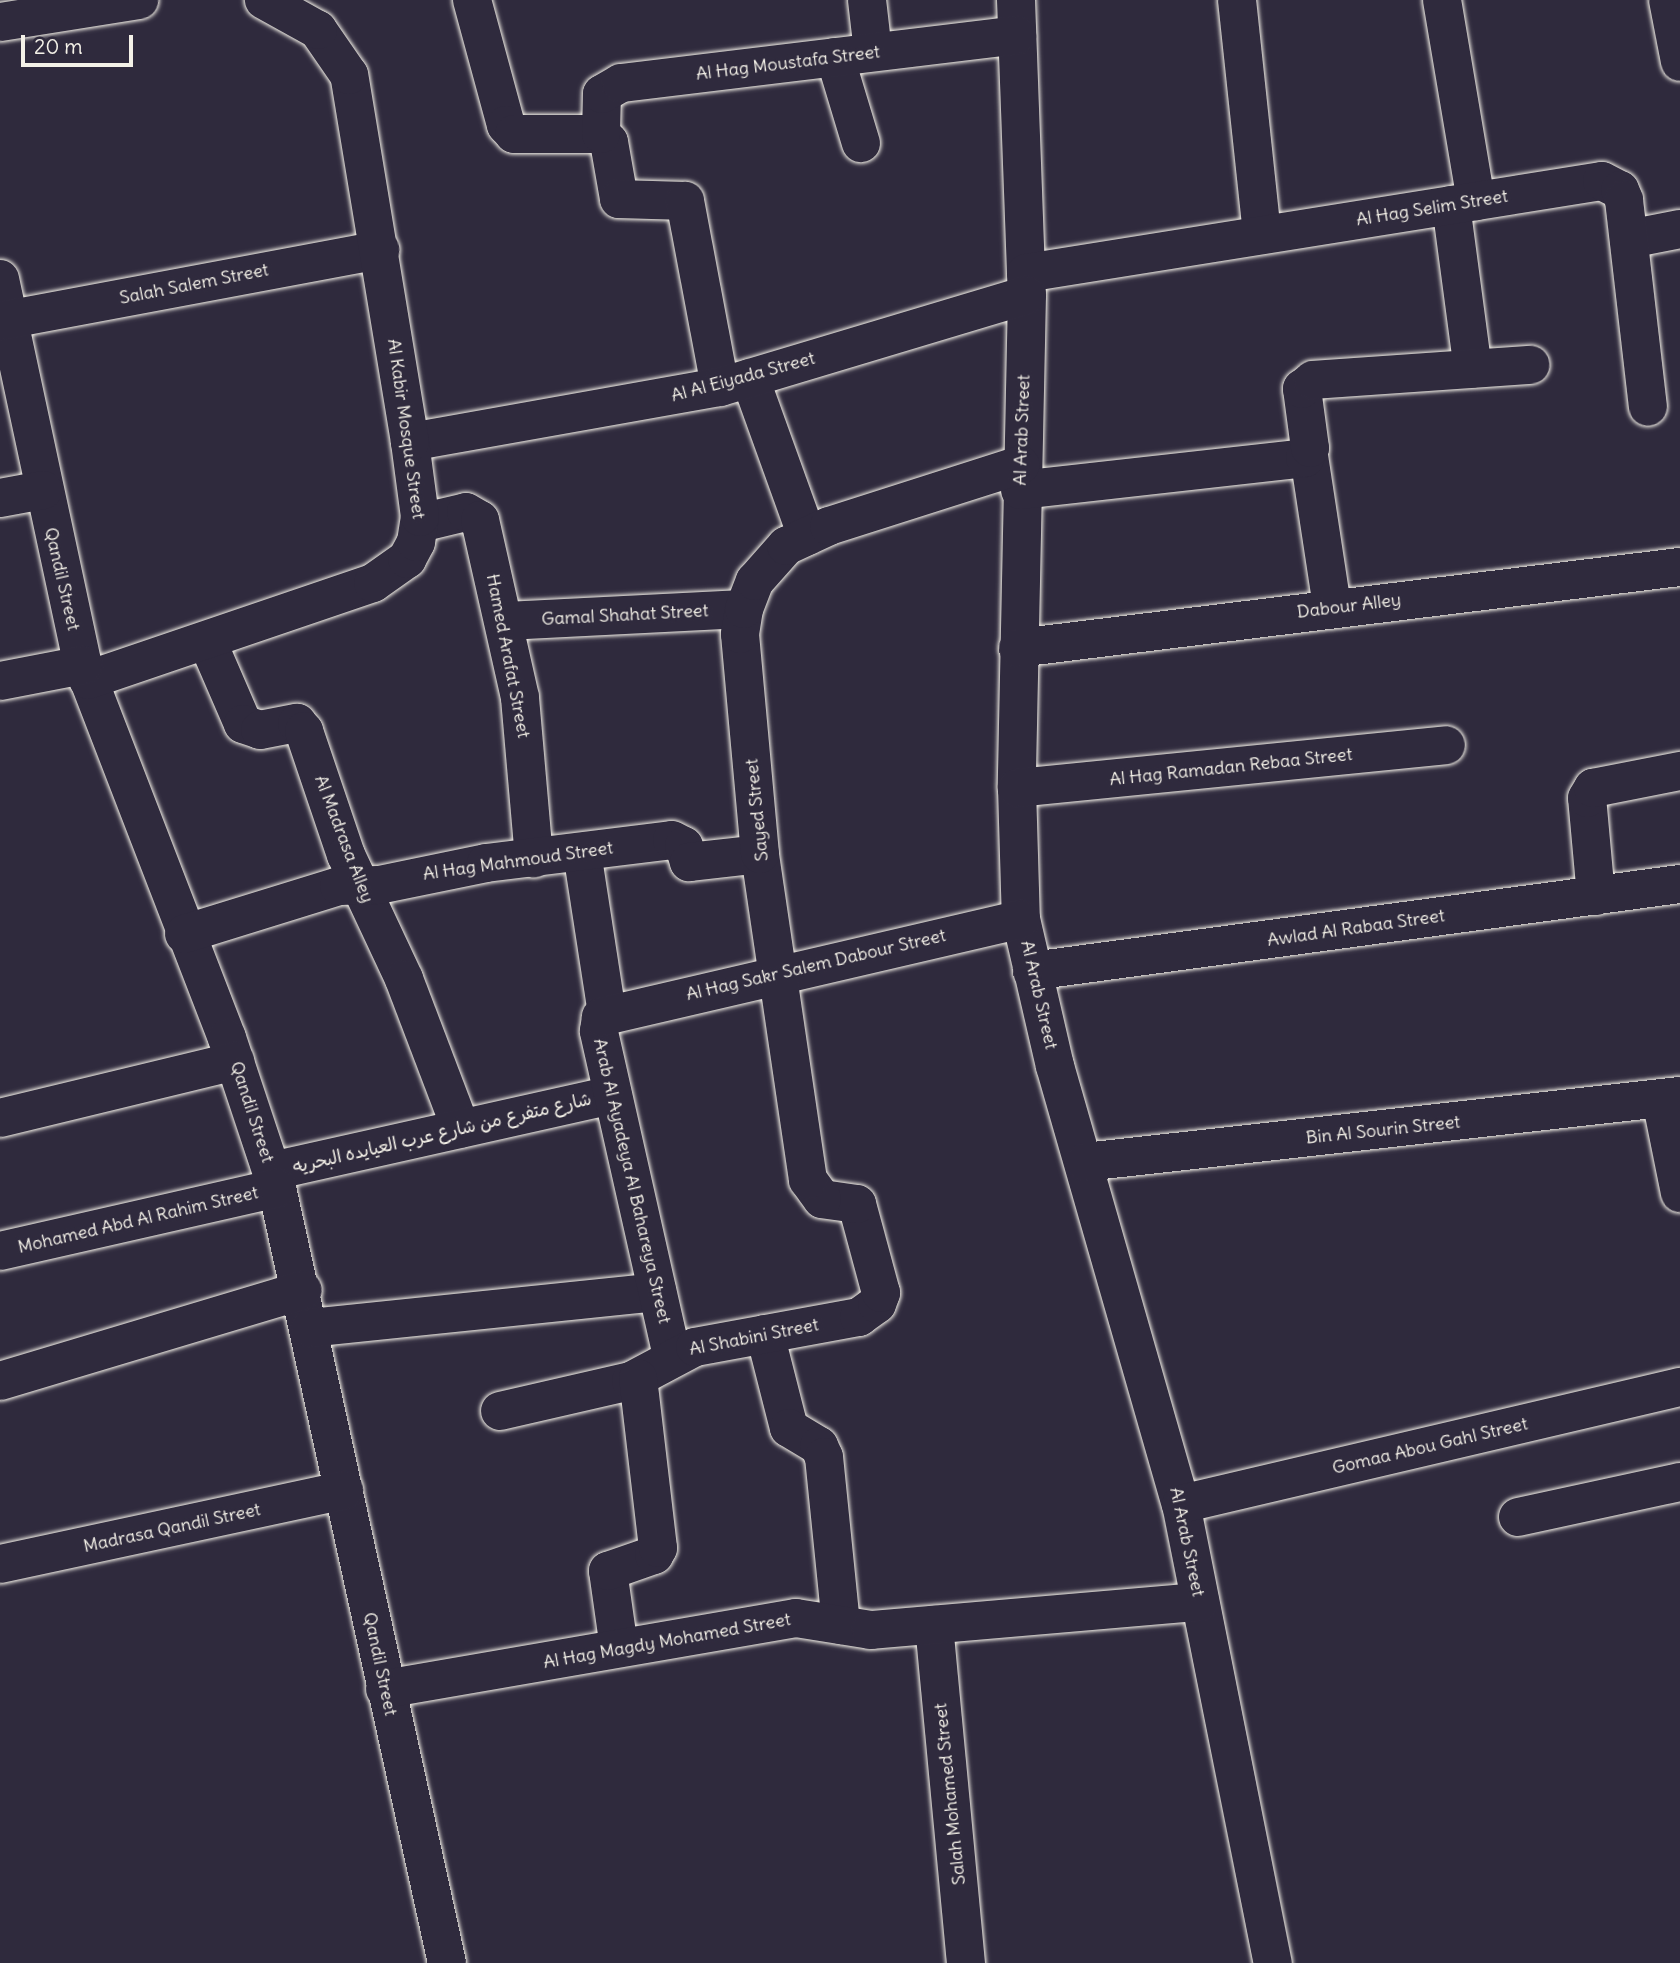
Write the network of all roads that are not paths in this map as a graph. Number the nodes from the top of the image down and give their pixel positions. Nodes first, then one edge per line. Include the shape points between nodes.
1 (139, 0) edge
2 (264, 0) edge
3 (472, 0) edge
4 (867, 0) edge
5 (1237, 0) edge
6 (1442, 0) edge
7 (1668, 0) edge
8 (1017, 17) edge
9 (0, 22) edge
10 (873, 52) junction
11 (835, 57) junction
12 (1680, 62) edge
13 (601, 134) junction
14 (861, 143) dead end
15 (1463, 203) junction
16 (1680, 229) edge
17 (1262, 235) junction
18 (1629, 239) junction
19 (380, 250) junction
20 (0, 279) edge
21 (1027, 284) junction
22 (4, 320) edge
23 (1530, 365) dead end
24 (1473, 369) junction
25 (735, 383) junction
26 (1648, 407) dead end
27 (411, 442) junction
28 (1308, 456) junction
29 (1020, 477) junction
30 (43, 490) junction
31 (0, 498) edge
32 (420, 523) junction
33 (807, 536) junction
34 (1680, 567) edge
35 (1332, 607) junction
36 (744, 609) junction
37 (505, 621) junction
38 (208, 643) junction
39 (1018, 648) junction
40 (85, 673) junction
41 (0, 681) edge
42 (1446, 745) dead end
43 (1680, 771) edge
44 (1017, 788) junction
45 (582, 852) junction
46 (760, 854) junction
47 (534, 858) junction
48 (1680, 884) edge
49 (359, 886) junction
50 (1596, 896) junction
51 (1021, 919) junction
52 (184, 934) junction
53 (1032, 971) junction
54 (775, 974) junction
55 (608, 1012) junction
56 (235, 1061) junction
57 (613, 1095) junction
58 (1671, 1098) edge
59 (0, 1118) edge
60 (461, 1129) junction
61 (1085, 1162) junction
62 (274, 1180) junction
63 (1680, 1193) edge
64 (0, 1251) edge
65 (303, 1290) junction
66 (657, 1292) junction
67 (881, 1293) joint
68 (310, 1328) junction
69 (765, 1334) junction
70 (671, 1356) junction
71 (638, 1378) junction
72 (0, 1381) edge
73 (1680, 1387) edge
74 (500, 1411) dead end
75 (1680, 1482) edge
76 (344, 1490) junction
77 (1181, 1504) junction
78 (1518, 1517) dead end
79 (0, 1564) edge
80 (1199, 1601) junction
81 (841, 1625) junction
82 (934, 1625) junction
83 (619, 1648) junction
84 (385, 1689) junction
85 (447, 1963) edge
86 (966, 1963) edge
87 (1273, 1963) edge

1 - 9 street
2 - 19 street, Al Kabir Mosque Street via 318,30 342,58
3 - 13 street via 506,125 526,136
4 - 10 street
5 - 17 street
6 - 15 street
7 - 12 street
8 - 10 street, Al Hag Moustafa Street
8 - 21 street, Al Arab Street
10 - 11 street, Al Hag Moustafa Street
11 - 13 street, Al Hag Moustafa Street via 610,86 599,105
11 - 14 street
13 - 25 street via 609,142 619,199 677,197 690,208
15 - 17 street, Al Hag Selim Street
15 - 18 street, Al Hag Selim Street via 1612,183 1624,200
15 - 24 street
16 - 18 street
17 - 21 street, Al Hag Selim Street
18 - 26 street, Al Hag Selim Street
19 - 22 street, Salah Salem Street
19 - 27 street, Al Kabir Mosque Street
20 - 22 street, Qandil Street
21 - 25 street, Al Al Eiyada Street
21 - 29 street, Al Arab Street
22 - 30 street, Qandil Street
23 - 24 street
24 - 28 street via 1313,380 1302,389
25 - 27 street, Al Al Eiyada Street
25 - 33 street
27 - 32 street, Al Kabir Mosque Street
28 - 29 street
28 - 35 street
29 - 33 street, Sayed Street
29 - 39 street, Al Arab Street
30 - 31 street
30 - 40 street, Qandil Street
32 - 37 street, Hamed Arafat Street via 477,515
32 - 38 street, Al Kabir Mosque Street via 407,559 393,573
33 - 36 street, Sayed Street via 768,562
34 - 35 street, Dabour Alley
35 - 39 street, Dabour Alley
36 - 37 street, Gamal Shahat Street
36 - 46 street, Sayed Street via 740,634
37 - 47 street, Hamed Arafat Street via 520,698
38 - 40 street, Al Kabir Mosque Street
38 - 49 street, Al Madrasa Alley via 243,724 260,730 297,723 304,731
39 - 44 street, Al Arab Street
40 - 41 street, Al Kabir Mosque Street
40 - 52 street, Qandil Street
42 - 44 street, Al Hag Ramadan Rebaa Street
43 - 50 street via 1592,788 1587,798
44 - 51 street, Al Arab Street
45 - 46 street, Al Hag Mahmoud Street via 672,840 684,846 689,862
45 - 47 street, Al Hag Mahmoud Street
45 - 55 street, Arab Al Ayadeya Al Bahareya Street
46 - 54 street, Sayed Street
47 - 49 street, Al Hag Mahmoud Street
48 - 50 street, Awlad Al Rabaa Street
49 - 52 street, Al Hag Mahmoud Street via 330,888
49 - 60 street, Al Madrasa Alley via 404,979
50 - 53 street, Awlad Al Rabaa Street
51 - 53 street, Al Arab Street
51 - 54 street, Al Hag Sakr Salem Dabour Street
52 - 56 street, Qandil Street
53 - 61 street, Al Arab Street
54 - 55 street, Al Hag Sakr Salem Dabour Street
54 - 67 street, Sayed Street via 808,1181 822,1199 857,1204
55 - 57 street, Arab Al Ayadeya Al Bahareya Street via 599,1031
56 - 59 street
56 - 62 street, Qandil Street
57 - 60 street, شارع متفرع من شارع عرب العيايده البحريه
57 - 66 street, Arab Al Ayadeya Al Bahareya Street
58 - 61 street, Bin Al Sourin Street
58 - 63 street
60 - 62 street, شارع متفرع من شارع عرب العيايده البحريه
61 - 77 street, Al Arab Street
62 - 64 street, Mohamed Abd Al Rahim Street
62 - 65 street, Qandil Street
65 - 68 street, Qandil Street
65 - 72 street
66 - 68 street
66 - 70 street, Arab Al Ayadeya Al Bahareya Street
67 - 69 street, Al Shabini Street via 859,1317
68 - 76 street, Qandil Street
69 - 70 street, Al Shabini Street
69 - 81 street via 789,1428 819,1446 824,1457
70 - 71 street, Al Shabini Street
71 - 74 street, Al Shabini Street
71 - 83 street via 658,1548 654,1555 608,1571
73 - 77 street, Gomaa Abou Gahl Street
75 - 78 street
76 - 79 street, Madrasa Qandil Street
76 - 84 street, Qandil Street
77 - 80 street, Al Arab Street
80 - 82 street, Al Hag Magdy Mohamed Street
80 - 87 street, Al Arab Street
81 - 82 street, Al Hag Magdy Mohamed Street via 871,1630
81 - 83 street, Al Hag Magdy Mohamed Street via 796,1618
82 - 86 street, Salah Mohamed Street
83 - 84 street, Al Hag Magdy Mohamed Street
84 - 85 street, Qandil Street

